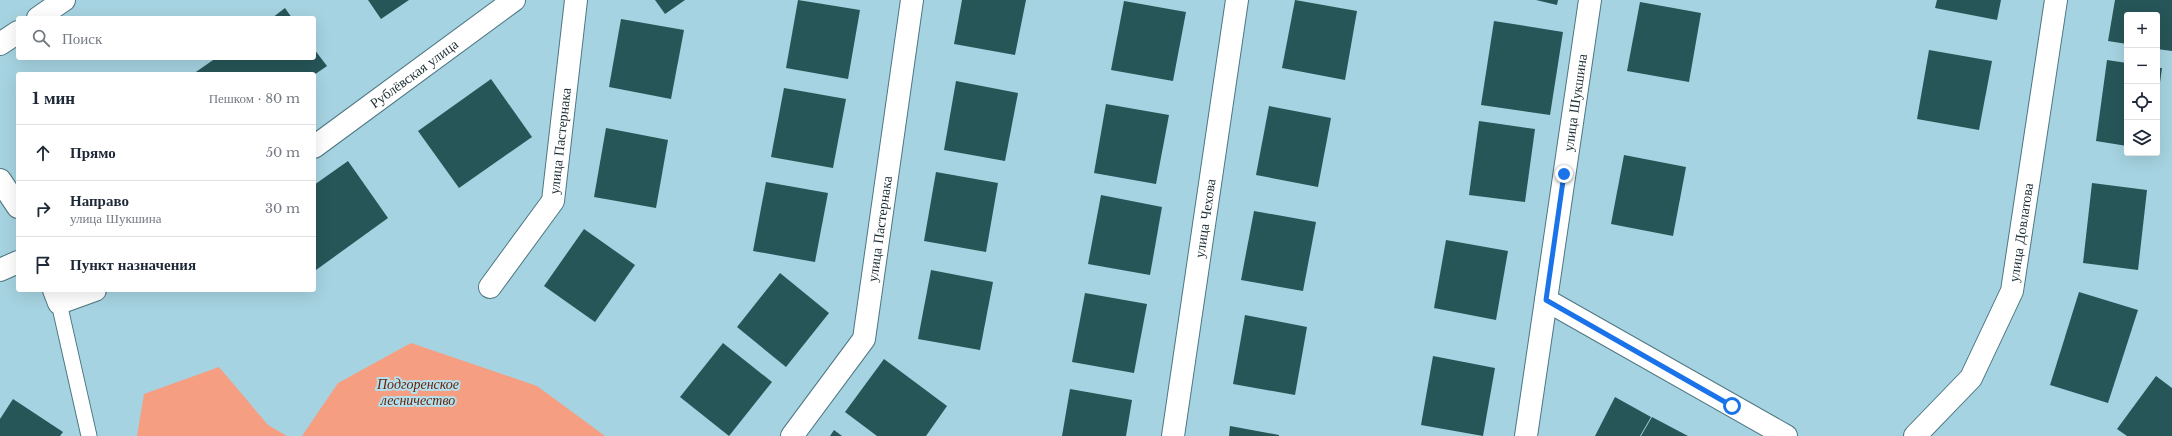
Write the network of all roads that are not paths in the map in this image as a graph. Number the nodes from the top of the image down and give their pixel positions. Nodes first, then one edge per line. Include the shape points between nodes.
1 (64, 0) edge
2 (514, 0) edge
3 (576, 0) edge
4 (912, 0) edge
5 (1237, 0) edge
6 (1590, 0) edge
7 (2056, 0) edge
8 (41, 16) edge
9 (16, 33) edge
10 (0, 44) edge
11 (316, 146) edge
12 (0, 180) edge
13 (16, 204) edge
14 (16, 263) edge
15 (0, 270) edge
16 (490, 287) dead end
17 (81, 292) edge
18 (56, 296) edge
19 (1546, 300) junction
20 (89, 436) edge
21 (792, 436) edge
22 (1173, 436) edge
23 (1526, 436) edge
24 (1786, 436) edge
25 (1915, 436) edge

1 - 8 street
2 - 11 street, Рублёвская улица
3 - 16 street, улица Пастернака via 553,200
4 - 21 street, улица Пастернака via 864,339
5 - 22 street, улица Чехова
6 - 19 street, улица Шукшина
7 - 25 street, улица Довлатова via 2012,291 1971,378
9 - 10 street
12 - 13 street
14 - 15 street
17 - 18 street
18 - 20 lane
19 - 23 street, улица Шукшина
19 - 24 street

